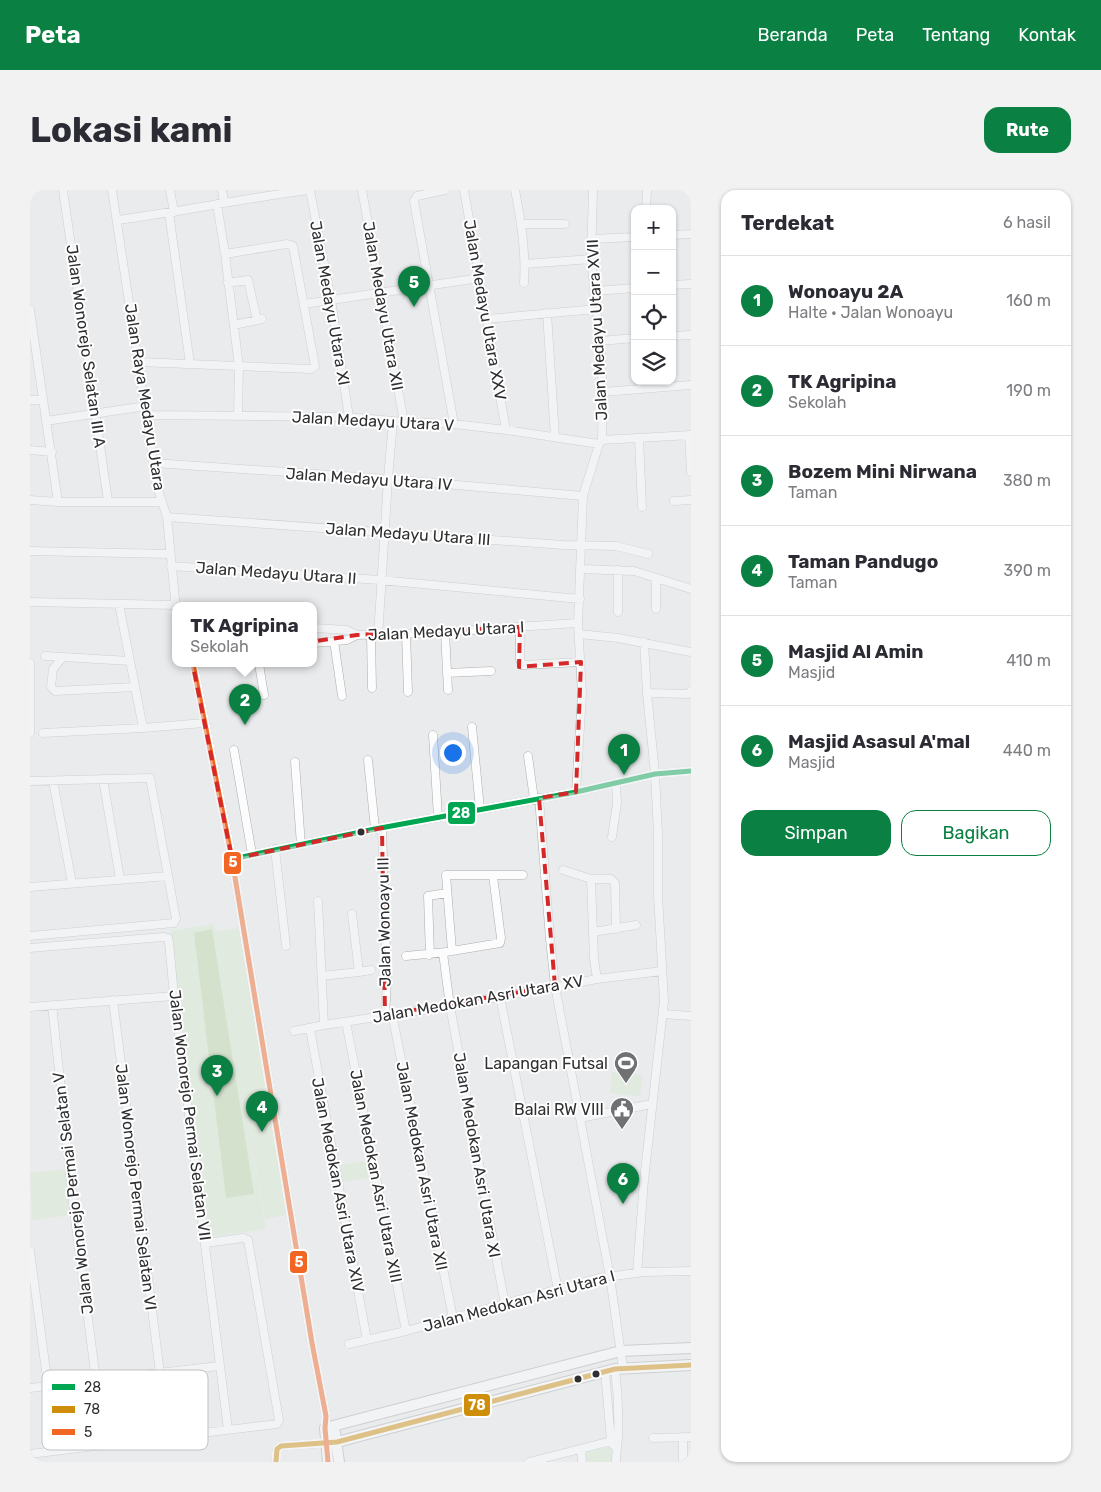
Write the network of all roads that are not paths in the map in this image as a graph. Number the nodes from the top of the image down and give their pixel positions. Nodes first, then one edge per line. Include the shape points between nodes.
1 (63, 190) edge
2 (112, 190) edge
3 (170, 190) edge
4 (222, 190) edge
5 (309, 190) edge
6 (362, 190) edge
7 (443, 190) edge
8 (464, 190) edge
9 (515, 190) edge
10 (593, 190) edge
11 (647, 190) edge
12 (272, 192) edge
13 (220, 203) junction
14 (646, 205) edge
15 (171, 213) junction
16 (117, 220) junction
17 (521, 224) junction
18 (565, 224) dead end
19 (691, 234) edge
20 (676, 235) edge
21 (631, 237) edge
22 (591, 239) junction
23 (225, 254) junction
24 (591, 260) junction
25 (525, 264) junction
26 (480, 278) junction
27 (228, 283) junction
28 (524, 283) dead end
29 (691, 284) edge
30 (676, 285) edge
31 (428, 286) junction
32 (631, 288) edge
33 (594, 290) junction
34 (380, 294) junction
35 (331, 300) junction
36 (304, 304) junction
37 (596, 309) junction
38 (30, 310) edge
39 (547, 313) junction
40 (487, 319) junction
41 (234, 325) junction
42 (691, 335) edge
43 (676, 336) edge
44 (631, 338) edge
45 (600, 341) junction
46 (33, 352) edge
47 (139, 362) junction
48 (190, 364) junction
49 (239, 366) junction
50 (691, 385) edge
51 (603, 392) junction
52 (30, 400) edge
53 (42, 400) junction
54 (146, 410) junction
55 (96, 413) junction
56 (238, 416) junction
57 (350, 417) junction
58 (393, 420) junction
59 (46, 421) junction
60 (404, 422) junction
61 (454, 424) junction
62 (506, 430) junction
63 (690, 435) edge
64 (555, 437) junction
65 (639, 439) junction
66 (600, 442) junction
67 (30, 450) edge
68 (52, 452) junction
69 (154, 463) junction
70 (691, 472) edge
71 (388, 479) junction
72 (583, 496) junction
73 (30, 500) edge
74 (691, 500) edge
75 (108, 501) junction
76 (674, 501) dead end
77 (58, 502) junction
78 (162, 502) junction
79 (642, 507) dead end
80 (167, 517) junction
81 (385, 533) junction
82 (582, 546) junction
83 (30, 551) edge
84 (170, 554) junction
85 (648, 554) dead end
86 (171, 566) junction
87 (581, 569) junction
88 (618, 570) junction
89 (656, 579) junction
90 (380, 580) junction
91 (691, 589) edge
92 (580, 598) junction
93 (30, 602) edge
94 (175, 602) edge
95 (119, 604) junction
96 (172, 607) edge
97 (656, 609) dead end
98 (618, 612) dead end
99 (578, 624) junction
100 (520, 627) junction
101 (317, 628) edge
102 (445, 632) junction
103 (406, 634) junction
104 (579, 634) junction
105 (357, 635) junction
106 (374, 636) junction
107 (334, 641) junction
108 (317, 642) edge
109 (644, 642) junction
110 (691, 652) edge
111 (46, 656) dead end
112 (63, 657) junction
113 (130, 661) junction
114 (581, 662) junction
115 (30, 663) edge
116 (194, 667) edge
117 (259, 667) edge
118 (491, 671) dead end
119 (447, 673) junction
120 (135, 687) junction
121 (372, 688) dead end
122 (448, 690) dead end
123 (691, 691) edge
124 (408, 692) dead end
125 (647, 693) junction
126 (264, 695) dead end
127 (342, 696) dead end
128 (204, 723) junction
129 (472, 727) dead end
130 (143, 728) junction
131 (30, 733) edge
132 (43, 734) dead end
133 (433, 735) dead end
134 (234, 750) dead end
135 (528, 756) dead end
136 (368, 760) dead end
137 (295, 762) dead end
138 (691, 772) edge
139 (655, 774) junction
140 (103, 779) junction
141 (52, 780) junction
142 (30, 781) edge
143 (616, 783) junction
144 (576, 792) junction
145 (537, 799) junction
146 (480, 810) junction
147 (438, 817) junction
148 (379, 829) junction
149 (612, 837) dead end
150 (301, 845) junction
151 (275, 849) junction
152 (252, 854) junction
153 (232, 859) junction
154 (563, 870) dead end
155 (523, 875) dead end
156 (168, 876) junction
157 (493, 876) junction
158 (120, 879) junction
159 (591, 879) junction
160 (72, 883) junction
161 (30, 887) edge
162 (446, 893) junction
163 (318, 902) dead end
164 (352, 914) dead end
165 (636, 926) dead end
166 (616, 929) junction
167 (593, 932) junction
168 (30, 936) edge
169 (286, 946) dead end
170 (30, 948) edge
171 (448, 952) junction
172 (430, 955) junction
173 (406, 956) dead end
174 (371, 970) dead end
175 (662, 971) junction
176 (358, 972) junction
177 (322, 976) junction
178 (597, 979) junction
179 (555, 986) junction
180 (174, 996) junction
181 (500, 997) junction
182 (113, 1000) junction
183 (52, 1005) junction
184 (450, 1006) junction
185 (30, 1007) edge
186 (663, 1014) junction
187 (389, 1015) junction
188 (691, 1016) edge
189 (346, 1022) junction
190 (324, 1025) junction
191 (310, 1029) junction
192 (294, 1032) dead end
193 (652, 1104) junction
194 (580, 1118) junction
195 (206, 1244) junction
196 (30, 1252) edge
197 (691, 1271) edge
198 (637, 1273) junction
199 (610, 1277) junction
200 (558, 1290) junction
201 (505, 1304) junction
202 (452, 1318) junction
203 (406, 1331) junction
204 (367, 1340) junction
205 (348, 1344) dead end
206 (691, 1348) edge
207 (621, 1351) junction
208 (691, 1365) edge
209 (219, 1366) junction
210 (614, 1369) junction
211 (46, 1370) edge
212 (95, 1370) edge
213 (160, 1370) edge
214 (185, 1370) edge
215 (330, 1427) junction
216 (228, 1430) junction
217 (208, 1432) edge
218 (687, 1437) edge
219 (653, 1438) dead end
220 (614, 1441) junction
221 (337, 1442) junction
222 (326, 1443) junction
223 (581, 1449) junction
224 (63, 1450) edge
225 (30, 1454) edge
226 (276, 1462) edge
227 (328, 1462) edge
228 (339, 1462) edge
229 (529, 1462) edge
230 (582, 1462) edge
231 (616, 1462) edge
232 (683, 1462) edge

1 - 55 street, Jalan Wonorejo Selatan III A
2 - 16 street, Jalan Raya Medayu Utara
3 - 15 street
4 - 13 street
5 - 12 street
5 - 35 street, Jalan Medayu Utara XI
6 - 34 street, Jalan Medayu Utara XII
7 - 31 street via 417,196 414,201
8 - 26 street, Jalan Medayu Utara XXV
9 - 17 street
10 - 22 street, Jalan Medayu Utara XVII
11 - 14 street
12 - 13 street
13 - 15 street
13 - 23 street
15 - 16 street
15 - 48 street
16 - 47 street, Jalan Raya Medayu Utara
17 - 18 street
17 - 25 street
19 - 20 street
21 - 22 street
22 - 24 street, Jalan Medayu Utara XVII
23 - 27 street
23 - 36 street via 291,244
24 - 25 street
24 - 33 street, Jalan Medayu Utara XVII
25 - 28 street
26 - 31 street
26 - 40 street, Jalan Medayu Utara XXV
27 - 41 street
27 - 41 street via 248,280 259,320
29 - 30 street
31 - 34 street
31 - 61 street
32 - 33 street
33 - 37 street, Jalan Medayu Utara XVII
34 - 35 street
34 - 60 street, Jalan Medayu Utara XII
35 - 36 street
35 - 57 street, Jalan Medayu Utara XI
36 - 49 street via 315,366 311,369
37 - 39 street
37 - 45 street, Jalan Medayu Utara XVII
38 - 46 street
39 - 40 street
39 - 64 street
40 - 62 street, Jalan Medayu Utara XXV
41 - 49 street
42 - 43 street
44 - 45 street
45 - 51 street, Jalan Medayu Utara XVII
46 - 53 street
47 - 48 street
47 - 54 street, Jalan Raya Medayu Utara
48 - 49 street
49 - 56 street
50 - 51 street
51 - 66 street, Jalan Medayu Utara XVII
52 - 53 street
53 - 59 street
54 - 55 street, Jalan Medayu Utara V
54 - 56 street, Jalan Medayu Utara V
54 - 69 street, Jalan Raya Medayu Utara
55 - 59 street, Jalan Medayu Utara V
55 - 75 street, Jalan Wonorejo Selatan III A
56 - 57 street, Jalan Medayu Utara V
57 - 58 street, Jalan Medayu Utara V
58 - 60 street, Jalan Medayu Utara V
58 - 71 street, Jalan Medayu Utara II
59 - 68 street
60 - 61 street, Jalan Medayu Utara V
61 - 62 street, Jalan Medayu Utara V
62 - 64 street, Jalan Medayu Utara V
63 - 65 street, Jalan Medayu Utara V
63 - 70 street
64 - 66 street, Jalan Medayu Utara V
65 - 66 street, Jalan Medayu Utara V
65 - 79 street
66 - 72 street
67 - 68 street
68 - 77 street
69 - 71 street, Jalan Medayu Utara IV
69 - 78 street, Jalan Raya Medayu Utara
71 - 72 street, Jalan Medayu Utara IV
71 - 81 street, Jalan Medayu Utara II
72 - 82 street
73 - 77 street
74 - 76 street
75 - 77 street
75 - 78 street
78 - 80 street, Jalan Raya Medayu Utara
80 - 81 street, Jalan Medayu Utara III
80 - 84 street, Jalan Raya Medayu Utara
81 - 82 street, Jalan Medayu Utara III
81 - 90 street, Jalan Medayu Utara II
82 - 85 street, Jalan Medayu Utara III via 616,546
82 - 87 street
83 - 84 street
84 - 86 street, Jalan Raya Medayu Utara
86 - 90 street, Jalan Medayu Utara II
86 - 94 street, Jalan Raya Medayu Utara
87 - 88 street
87 - 92 street
88 - 89 street via 634,571
88 - 98 street
89 - 91 street
89 - 97 street
90 - 92 street, Jalan Medayu Utara II
90 - 106 street, Jalan Medayu Utara II
92 - 99 street
93 - 95 street
95 - 96 street
95 - 113 street
99 - 100 street, Jalan Medayu Utara I
99 - 104 street
100 - 102 street, Jalan Medayu Utara I
100 - 114 street via 522,665
101 - 105 street via 347,630
102 - 103 street, Jalan Medayu Utara I
102 - 119 street
103 - 106 street, Jalan Medayu Utara I
103 - 124 street
104 - 109 street
104 - 114 street
105 - 106 street, Jalan Medayu Utara I
105 - 107 street, Jalan Medayu Utara I
106 - 121 street, Jalan Medayu Utara II
107 - 108 street, Jalan Medayu Utara I
107 - 127 street
109 - 110 street
109 - 125 street
111 - 112 street
112 - 113 street
112 - 120 street via 53,669 52,687 55,691
113 - 120 street
114 - 144 street
115 - 131 street
116 - 128 street
117 - 126 street
118 - 119 street
119 - 122 street
120 - 130 street
123 - 125 street via 689,694
125 - 139 street
128 - 130 street
128 - 153 street
129 - 146 street
130 - 132 street
133 - 147 street
134 - 152 street
135 - 145 street
136 - 148 street, Jalan Wonoayu III
137 - 150 street
138 - 139 street
139 - 143 street
139 - 175 street
140 - 141 street
140 - 156 street via 150,778
140 - 158 street
141 - 142 street
141 - 160 street
143 - 144 street
143 - 149 street
144 - 145 street
145 - 146 street
145 - 179 street
146 - 147 street
147 - 148 street
148 - 150 street
148 - 187 street, Jalan Wonoayu III
150 - 151 street
151 - 152 street
151 - 169 street
152 - 153 street
153 - 215 street via 312,1343
154 - 159 street
155 - 157 street
156 - 158 street
156 - 168 street via 174,922
157 - 162 street, Jalan Medokan Asri Utara XI via 446,876
157 - 171 street via 500,943
158 - 160 street
159 - 166 street via 611,879 615,883
159 - 167 street
160 - 161 street
162 - 171 street, Jalan Medokan Asri Utara XI
162 - 172 street via 428,896
163 - 177 street
164 - 176 street
165 - 166 street
166 - 167 street
167 - 178 street
170 - 180 street, Jalan Wonorejo Permai Selatan VII via 166,938 170,942
171 - 172 street
171 - 184 street, Jalan Medokan Asri Utara XI
172 - 173 street
174 - 176 street
175 - 178 street, Jalan Medokan Asri Utara XV
175 - 186 street
176 - 177 street
177 - 190 street
178 - 179 street, Jalan Medokan Asri Utara XV
179 - 181 street, Jalan Medokan Asri Utara XV
179 - 194 street
180 - 182 street
180 - 195 street, Jalan Wonorejo Permai Selatan VII
181 - 184 street, Jalan Medokan Asri Utara XV
181 - 200 street
182 - 183 street
182 - 213 street, Jalan Wonorejo Permai Selatan VI
183 - 185 street
183 - 212 street, Jalan Wonorejo Permai Selatan V
184 - 187 street, Jalan Medokan Asri Utara XV
184 - 201 street, Jalan Medokan Asri Utara XI
186 - 188 street
186 - 193 street
187 - 189 street, Jalan Medokan Asri Utara XV
187 - 202 street, Jalan Medokan Asri Utara XII
189 - 190 street, Jalan Medokan Asri Utara XV
189 - 203 street, Jalan Medokan Asri Utara XIII
190 - 191 street, Jalan Medokan Asri Utara XV
191 - 192 street, Jalan Medokan Asri Utara XV
191 - 204 street, Jalan Medokan Asri Utara XIV
193 - 194 street
193 - 198 street
194 - 199 street
195 - 209 street, Jalan Wonorejo Permai Selatan VII
195 - 216 street via 242,1238 248,1240 279,1420 273,1426
196 - 211 street
197 - 198 street, Jalan Medokan Asri Utara I
198 - 199 street, Jalan Medokan Asri Utara I
199 - 200 street, Jalan Medokan Asri Utara I
199 - 207 street
200 - 201 street, Jalan Medokan Asri Utara I
201 - 202 street, Jalan Medokan Asri Utara I
202 - 203 street, Jalan Medokan Asri Utara I
203 - 204 street, Jalan Medokan Asri Utara I
204 - 205 street, Jalan Medokan Asri Utara I
206 - 207 street
207 - 210 street
207 - 215 street
208 - 210 street
209 - 214 street
209 - 216 street, Jalan Wonorejo Permai Selatan VII
210 - 220 street via 618,1391
210 - 221 street
215 - 221 street
215 - 222 street
216 - 217 street
218 - 219 street
218 - 232 street
220 - 223 street
220 - 231 street
221 - 222 street
221 - 228 street
222 - 226 street via 281,1446 277,1449
222 - 227 street
223 - 229 street
223 - 230 street
224 - 225 street

